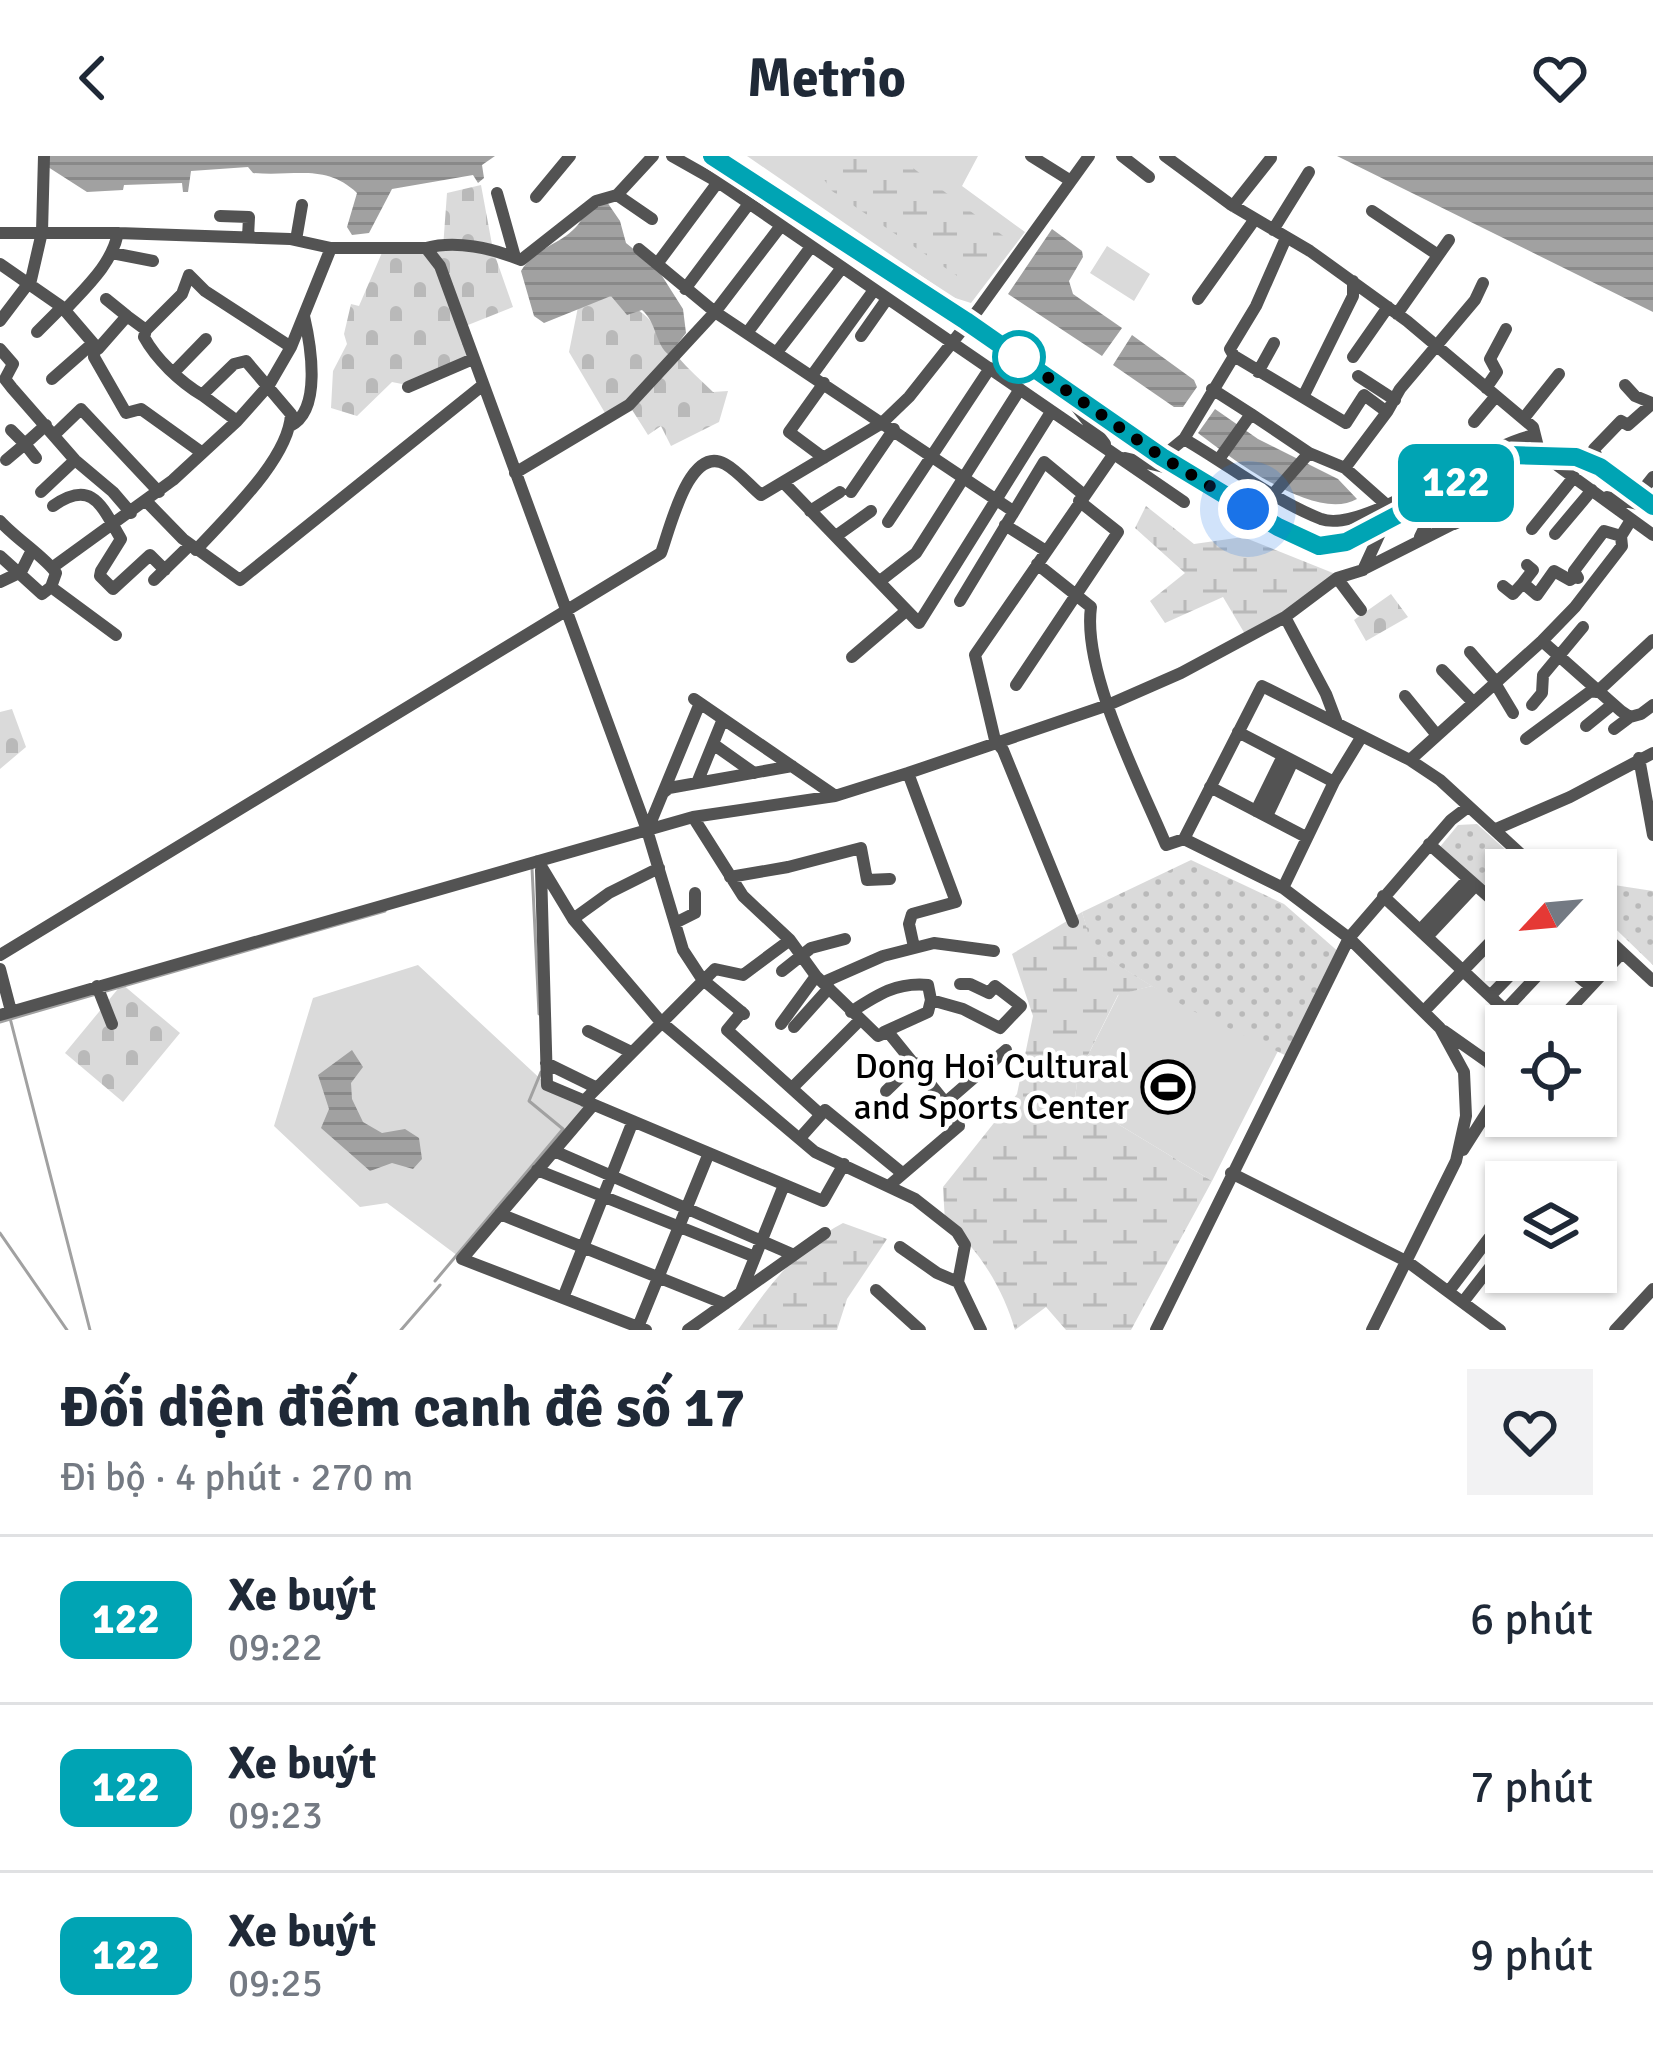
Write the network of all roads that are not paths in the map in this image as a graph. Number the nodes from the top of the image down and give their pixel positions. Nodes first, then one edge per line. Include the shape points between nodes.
1 (44, 156) edge
2 (570, 156) edge
3 (653, 156) edge
4 (672, 156) edge
5 (712, 156) edge
6 (1031, 156) edge
7 (1089, 156) edge
8 (1122, 156) edge
9 (1165, 156) edge
10 (1271, 158) edge
11 (1309, 172) dead end
12 (1149, 177) dead end
13 (718, 182) junction
14 (1071, 182) junction
15 (497, 193) dead end
16 (617, 195) junction
17 (536, 197) dead end
18 (302, 205) dead end
19 (748, 205) junction
20 (1233, 206) junction
21 (1372, 211) dead end
22 (220, 215) dead end
23 (652, 219) dead end
24 (1255, 219) junction
25 (780, 227) junction
26 (42, 232) junction
27 (0, 233) edge
28 (118, 233) junction
29 (1279, 234) junction
30 (248, 238) junction
31 (296, 240) junction
32 (1449, 240) dead end
33 (331, 248) junction
34 (426, 248) junction
35 (811, 248) junction
36 (639, 249) dead end
37 (112, 253) junction
38 (1438, 255) junction
39 (515, 257) junction
40 (153, 262) dead end
41 (0, 264) edge
42 (657, 264) junction
43 (842, 269) junction
44 (1353, 281) junction
45 (30, 282) junction
46 (1483, 283) dead end
47 (685, 289) junction
48 (874, 290) junction
49 (887, 298) junction
50 (106, 299) dead end
51 (1198, 299) dead end
52 (64, 309) junction
53 (1392, 310) junction
54 (715, 312) junction
55 (303, 315) junction
56 (127, 316) junction
57 (0, 321) edge
58 (966, 321) junction
59 (1506, 329) dead end
60 (146, 330) junction
61 (37, 332) dead end
62 (747, 333) junction
63 (861, 336) dead end
64 (206, 339) dead end
65 (950, 342) junction
66 (1274, 343) dead end
67 (94, 345) junction
68 (291, 347) junction
69 (1438, 347) junction
70 (0, 349) edge
71 (777, 352) junction
72 (1234, 356) junction
73 (1353, 357) dead end
74 (473, 359) junction
75 (990, 368) junction
76 (174, 372) junction
77 (1258, 372) junction
78 (1559, 374) dead end
79 (1358, 376) dead end
80 (52, 379) dead end
81 (819, 379) junction
82 (269, 385) junction
83 (483, 385) junction
84 (1625, 386) dead end
85 (409, 387) dead end
86 (1062, 388) junction
87 (1020, 389) junction
88 (1212, 389) junction
89 (1491, 392) junction
90 (202, 395) junction
91 (1304, 395) junction
92 (1391, 406) junction
93 (1051, 412) junction
94 (1250, 414) junction
95 (1524, 418) junction
96 (237, 422) junction
97 (1474, 422) dead end
98 (290, 426) junction
99 (888, 426) junction
100 (11, 430) dead end
101 (50, 430) junction
102 (1535, 435) junction
103 (1184, 439) junction
104 (25, 444) junction
105 (201, 452) junction
106 (1309, 453) junction
107 (1113, 455) junction
108 (1541, 455) junction
109 (931, 457) junction
110 (1162, 457) junction
111 (35, 458) dead end
112 (824, 458) junction
113 (1219, 459) junction
114 (6, 460) dead end
115 (75, 460) junction
116 (1600, 467) junction
117 (1345, 468) junction
118 (515, 473) junction
119 (1188, 473) junction
120 (1475, 474) junction
121 (1574, 477) junction
122 (1653, 477) edge
123 (962, 478) junction
124 (783, 482) junction
125 (1443, 490) junction
126 (41, 491) dead end
127 (159, 492) junction
128 (1596, 493) junction
129 (1274, 494) junction
130 (1638, 496) junction
131 (1082, 498) junction
132 (994, 499) junction
133 (147, 502) junction
134 (1184, 502) dead end
135 (52, 506) dead end
136 (1653, 507) edge
137 (810, 511) junction
138 (871, 511) dead end
139 (1013, 511) junction
140 (1484, 511) dead end
141 (131, 513) junction
142 (1388, 513) junction
143 (1631, 520) junction
144 (0, 521) edge
145 (888, 522) dead end
146 (1453, 524) junction
147 (113, 525) junction
148 (1005, 525) junction
149 (1532, 529) dead end
150 (1555, 534) dead end
151 (1653, 535) edge
152 (836, 536) junction
153 (1621, 536) junction
154 (1418, 541) junction
155 (193, 547) junction
156 (1046, 551) junction
157 (31, 552) junction
158 (0, 556) edge
159 (1036, 564) junction
160 (1527, 565) dead end
161 (53, 567) junction
162 (1363, 570) junction
163 (18, 574) junction
164 (1576, 576) junction
165 (1337, 578) junction
166 (0, 581) edge
167 (880, 581) junction
168 (1523, 583) junction
169 (1503, 586) dead end
170 (51, 587) junction
171 (1590, 587) junction
172 (1077, 593) junction
173 (960, 601) dead end
174 (569, 610) junction
175 (906, 610) junction
176 (1361, 610) dead end
177 (1285, 617) junction
178 (1583, 627) dead end
179 (116, 635) dead end
180 (1653, 640) edge
181 (1542, 641) junction
182 (1469, 652) dead end
183 (1560, 656) junction
184 (852, 657) dead end
185 (1442, 670) dead end
186 (1496, 683) junction
187 (1016, 685) dead end
188 (1598, 692) junction
189 (1405, 696) dead end
190 (1473, 702) junction
191 (1612, 704) junction
192 (1108, 705) junction
193 (1532, 705) dead end
194 (1653, 705) edge
195 (1513, 713) dead end
196 (1630, 716) junction
197 (723, 719) junction
198 (1336, 723) junction
199 (1586, 726) dead end
200 (1614, 729) dead end
201 (1238, 733) junction
202 (1436, 734) junction
203 (1363, 736) junction
204 (995, 740) junction
205 (1526, 740) dead end
206 (713, 744) junction
207 (1653, 753) edge
208 (1288, 758) junction
209 (1639, 758) junction
210 (1410, 760) junction
211 (706, 761) junction
212 (725, 767) junction
213 (796, 769) junction
214 (754, 773) junction
215 (908, 773) junction
216 (1334, 782) junction
217 (697, 783) junction
218 (1210, 787) junction
219 (663, 793) junction
220 (835, 796) junction
221 (792, 802) junction
222 (1468, 807) junction
223 (1261, 813) junction
224 (693, 817) junction
225 (1496, 829) junction
226 (647, 830) junction
227 (1653, 835) edge
228 (1306, 836) junction
229 (1184, 839) junction
230 (1429, 844) junction
231 (1516, 849) edge
232 (539, 865) junction
233 (658, 868) junction
234 (730, 877) junction
235 (890, 878) dead end
236 (1472, 883) junction
237 (1283, 888) junction
238 (695, 893) dead end
239 (1485, 894) edge
240 (1383, 896) junction
241 (573, 919) junction
242 (1072, 922) dead end
243 (675, 923) junction
244 (1424, 933) junction
245 (1349, 938) junction
246 (845, 939) dead end
247 (790, 940) junction
248 (914, 947) junction
249 (1485, 947) edge
250 (1617, 948) edge
251 (994, 951) dead end
252 (1622, 953) junction
253 (0, 955) edge
254 (801, 955) junction
255 (0, 968) edge
256 (1462, 970) junction
257 (782, 971) dead end
258 (702, 979) junction
259 (1505, 981) edge
260 (1534, 981) edge
261 (1584, 981) edge
262 (1653, 981) edge
263 (823, 982) junction
264 (960, 984) dead end
265 (1589, 985) junction
266 (99, 991) junction
267 (1490, 996) junction
268 (931, 1000) junction
269 (1500, 1005) edge
270 (1510, 1005) edge
271 (1572, 1005) edge
272 (1424, 1011) junction
273 (5, 1013) edge
274 (855, 1016) junction
275 (660, 1021) junction
276 (112, 1024) dead end
277 (787, 1026) dead end
278 (1440, 1028) junction
279 (588, 1030) dead end
280 (878, 1036) junction
281 (1006, 1050) dead end
282 (631, 1052) junction
283 (1485, 1060) edge
284 (546, 1063) junction
285 (915, 1063) junction
286 (794, 1086) dead end
287 (597, 1088) junction
288 (886, 1090) dead end
289 (946, 1102) junction
290 (589, 1103) junction
291 (820, 1114) junction
292 (1485, 1115) edge
293 (633, 1121) junction
294 (800, 1138) junction
295 (554, 1151) junction
296 (709, 1153) junction
297 (1456, 1161) junction
298 (844, 1164) junction
299 (537, 1170) junction
300 (902, 1173) junction
301 (1231, 1173) junction
302 (611, 1176) junction
303 (784, 1184) junction
304 (891, 1184) junction
305 (603, 1197) junction
306 (686, 1208) junction
307 (500, 1214) junction
308 (678, 1227) junction
309 (825, 1233) dead end
310 (761, 1241) junction
311 (583, 1247) junction
312 (900, 1247) dead end
313 (794, 1255) junction
314 (755, 1257) junction
315 (1408, 1262) junction
316 (658, 1277) junction
317 (958, 1282) junction
318 (1653, 1289) edge
319 (876, 1290) dead end
320 (1449, 1291) junction
321 (740, 1293) junction
322 (563, 1298) junction
323 (1463, 1302) junction
324 (725, 1304) junction
325 (642, 1328) edge
326 (688, 1330) edge
327 (920, 1330) edge
328 (981, 1330) edge
329 (1156, 1330) edge
330 (1372, 1330) edge
331 (1500, 1330) edge
332 (1615, 1330) edge

1 - 26 street
2 - 17 street
3 - 16 street
4 - 13 street
5 - 58 main road
6 - 14 street
7 - 14 street
8 - 12 street
9 - 20 street
10 - 20 street
11 - 29 street
13 - 19 street
13 - 42 street
14 - 58 street
15 - 39 street
16 - 23 street
16 - 39 street
18 - 31 street
19 - 25 street
19 - 47 street
20 - 24 street
21 - 38 street
22 - 30 street via 249,217
24 - 29 street
24 - 51 street
25 - 35 street
25 - 54 street
26 - 27 street
26 - 28 street
26 - 45 street
28 - 30 street
28 - 37 street
29 - 44 street
29 - 72 street via 1256,307 1230,349
30 - 31 street
31 - 33 street
32 - 38 street
33 - 34 street
33 - 55 street
34 - 39 street
34 - 74 street
35 - 43 street
35 - 62 street
36 - 42 street
37 - 40 street
37 - 52 street
38 - 53 street
41 - 45 street
42 - 47 street
43 - 48 street
43 - 71 street
44 - 53 street
44 - 91 street
45 - 52 street
45 - 57 street
46 - 69 street
47 - 54 street
48 - 49 street
48 - 81 street
49 - 63 street
49 - 65 street
50 - 56 street
52 - 61 street
52 - 67 street
53 - 69 street
53 - 73 street
54 - 62 street
54 - 118 street via 629,405
55 - 68 street
55 - 98 street via 309,402
56 - 60 street
56 - 67 street via 100,349
58 - 65 street
58 - 86 main road
59 - 89 street via 1490,359 1497,372
60 - 68 street via 190,275
60 - 76 street via 150,348
62 - 71 street
64 - 76 street
65 - 75 street
65 - 99 street
66 - 77 street
67 - 80 street
67 - 105 street via 126,413 141,408
68 - 82 street
69 - 89 street
69 - 92 street
70 - 101 street via 13,364 5,379
71 - 81 street
72 - 77 street
72 - 88 street
74 - 83 street
74 - 85 street
75 - 87 street
75 - 109 street
76 - 90 street
77 - 91 street
78 - 95 street
79 - 92 street
81 - 99 street
81 - 112 street via 789,432
82 - 90 street via 246,361
82 - 96 street
82 - 98 street via 291,413
83 - 118 street
83 - 155 street via 240,580
84 - 116 street via 1653,403 1594,448
86 - 107 street
86 - 110 main road
87 - 93 street
87 - 123 street
88 - 94 street
88 - 103 street
89 - 95 street
89 - 97 street
90 - 96 street
91 - 92 street via 1346,423 1364,395
92 - 117 street
93 - 107 street
93 - 132 street
94 - 106 street
94 - 113 street
95 - 102 street
96 - 105 street
98 - 155 street via 251,490
99 - 109 street
99 - 112 street
99 - 137 street via 845,492
100 - 104 street
101 - 104 street
101 - 115 street
101 - 127 street via 81,409
102 - 108 street
102 - 142 street via 1475,459
103 - 110 street
103 - 113 street
104 - 111 street
104 - 114 street
105 - 127 street
106 - 117 street
106 - 129 street
107 - 119 street
107 - 131 street
107 - 134 street
108 - 116 main road
108 - 120 main road via 1511,455
108 - 121 street
109 - 123 street
109 - 145 street
110 - 119 main road
112 - 124 street
113 - 129 street
115 - 126 street
115 - 141 street
116 - 130 main road
117 - 142 street
118 - 174 street
119 - 142 main road via 1319,546 1346,542
120 - 125 main road
120 - 146 street
121 - 128 street
121 - 149 street
122 - 130 street
123 - 132 street
123 - 167 street via 916,553
124 - 137 street
124 - 174 street via 761,495 722,461 706,461 692,472 661,553
125 - 142 main road
125 - 154 street
127 - 133 street
128 - 136 street
128 - 143 street
128 - 150 street
129 - 142 street via 1332,521
130 - 136 main road
131 - 139 street via 1044,462
131 - 156 street
131 - 172 street via 1118,532
132 - 139 street
132 - 175 street via 920,622
133 - 141 street
133 - 155 street
135 - 147 street via 86,494
137 - 152 street
138 - 152 street
139 - 148 street
140 - 146 street
141 - 147 street
142 - 162 street
143 - 151 street
143 - 153 street
144 - 157 street
146 - 154 street
147 - 155 street via 121,539 101,571 113,590 150,555 159,575
147 - 161 street
148 - 156 street
148 - 173 street
152 - 167 street
153 - 164 street via 1604,532
153 - 171 street via 1622,546
154 - 162 street
156 - 159 street
157 - 161 street
157 - 163 street
158 - 163 street
159 - 172 street
159 - 204 street via 975,656
160 - 168 street via 1533,570
161 - 170 street
162 - 165 street
163 - 166 street
163 - 170 street via 42,593
164 - 168 street via 1554,571 1537,595
164 - 171 street
165 - 176 street
165 - 177 street
167 - 175 street
168 - 169 street via 1513,594
170 - 179 street
171 - 181 street
172 - 187 street
172 - 192 street via 1091,607 1088,626
174 - 226 street
174 - 253 street
175 - 184 street
177 - 192 street
177 - 198 street
178 - 183 street
180 - 188 street
181 - 183 street
181 - 186 street
182 - 186 street
183 - 188 street
183 - 193 street
185 - 190 street
186 - 190 street
186 - 195 street
188 - 191 street
188 - 205 street
189 - 202 street
190 - 202 street
191 - 196 street
191 - 199 street
192 - 204 street
192 - 229 street via 1166,844
194 - 196 street
196 - 200 street
197 - 206 street
197 - 213 street
197 - 219 street via 697,701
198 - 201 street via 1262,686
198 - 203 street
201 - 208 street
201 - 218 street
202 - 210 street
203 - 210 street
203 - 216 street
204 - 215 street
204 - 242 street
206 - 211 street
206 - 212 street
207 - 209 street
208 - 216 street
208 - 223 street
209 - 225 street
209 - 227 street
210 - 222 street
211 - 212 street
211 - 217 street
212 - 214 street
212 - 214 street
212 - 217 street
213 - 214 street
213 - 220 street
213 - 221 street
215 - 220 street
215 - 248 street via 956,902 912,914
216 - 228 street
217 - 219 street
218 - 223 street
218 - 229 street
219 - 226 street
220 - 221 street
221 - 224 street
222 - 225 street
222 - 230 street
223 - 228 street
224 - 226 street
224 - 234 street
225 - 231 street
226 - 232 street
226 - 233 street
228 - 237 street
229 - 237 street
230 - 236 street
230 - 240 street
232 - 241 street
232 - 266 street
232 - 284 street
233 - 241 street
233 - 243 street
234 - 235 street via 860,848 867,880
234 - 247 street
236 - 239 street
236 - 244 street
237 - 245 street
238 - 243 street via 694,913
240 - 244 street
240 - 245 street
241 - 275 street
243 - 258 street
244 - 256 street
245 - 272 street
245 - 301 street
246 - 254 street
247 - 254 street
247 - 258 street via 743,975 715,969
248 - 251 street
248 - 263 street
249 - 256 street
250 - 252 street
252 - 262 street
252 - 265 street
254 - 257 street
254 - 263 street
255 - 273 street
256 - 267 street
256 - 272 street
258 - 275 street
258 - 291 street via 743,1013 727,1030
259 - 267 street
260 - 270 street
261 - 265 street
263 - 274 street
263 - 277 street
264 - 268 street via 988,993 995,986 1022,1006 1000,1028
265 - 271 street
266 - 273 street
266 - 276 street
267 - 269 street
268 - 274 street via 928,985 906,983
268 - 280 street via 928,1012
272 - 278 street
274 - 280 street
274 - 286 street
275 - 282 street
275 - 294 street
278 - 283 street
278 - 297 street via 1464,1072
279 - 282 street
280 - 285 street via 888,1032
281 - 289 street
282 - 287 street
284 - 287 street
284 - 290 street via 547,1085
285 - 288 street
285 - 289 street
287 - 290 street
289 - 300 street via 959,1126
290 - 293 street
290 - 295 street
291 - 294 street
291 - 300 street via 825,1110
292 - 297 street
293 - 296 street
293 - 302 street
294 - 298 street
295 - 299 street
295 - 302 street
296 - 303 street
296 - 306 street
297 - 315 street
298 - 303 street via 823,1201
298 - 304 street
299 - 305 street
299 - 307 street
300 - 304 street
301 - 315 street
301 - 329 street
302 - 305 street
302 - 306 street
303 - 310 street
304 - 317 street via 960,1236
305 - 308 street
305 - 311 street
306 - 308 street
306 - 310 street
307 - 311 street
307 - 322 street via 462,1258
308 - 314 street
308 - 316 street
309 - 313 street
310 - 313 street
310 - 314 street
311 - 316 street
311 - 322 street
312 - 317 street
313 - 321 street
314 - 321 street
315 - 320 street
315 - 330 street
316 - 324 street
316 - 325 street
317 - 328 street
318 - 332 street
319 - 327 street
320 - 323 street
320 - 323 street via 1489,1238 1503,1243
321 - 324 street
322 - 325 street
323 - 331 street
324 - 326 street

